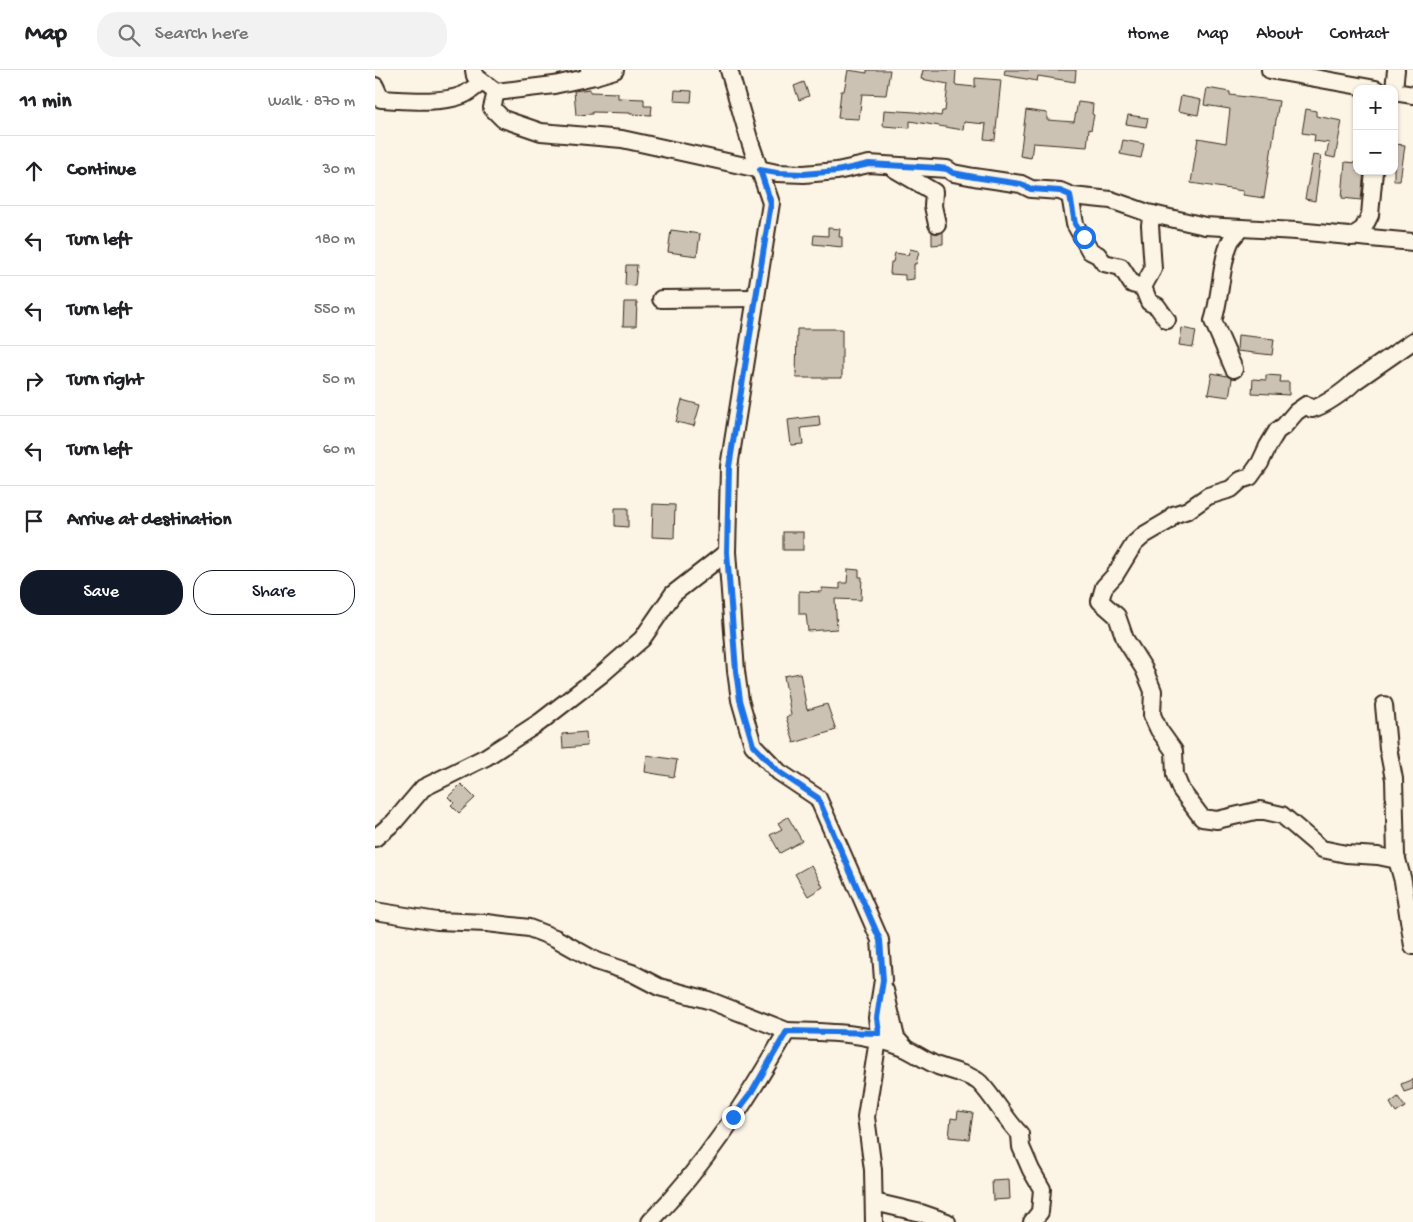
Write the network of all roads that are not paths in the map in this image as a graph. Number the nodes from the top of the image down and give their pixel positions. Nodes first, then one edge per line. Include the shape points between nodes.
1 (615, 70) edge
2 (729, 70) edge
3 (1272, 70) edge
4 (1397, 70) edge
5 (592, 73) edge
6 (478, 76) edge
7 (1354, 85) edge
8 (1395, 85) edge
9 (1398, 91) edge
10 (496, 92) junction
11 (377, 95) edge
12 (1413, 95) edge
13 (889, 166) junction
14 (760, 170) junction
15 (1375, 175) edge
16 (1070, 195) junction
17 (1152, 214) junction
18 (1370, 215) junction
19 (937, 224) dead end
20 (1241, 228) junction
21 (1351, 237) junction
22 (1383, 240) junction
23 (1413, 242) edge
24 (1143, 286) junction
25 (756, 298) junction
26 (661, 299) dead end
27 (1167, 320) dead end
28 (1413, 341) edge
29 (1234, 369) dead end
30 (727, 552) junction
31 (1384, 705) dead end
32 (375, 838) edge
33 (1397, 860) junction
34 (375, 911) edge
35 (1413, 946) edge
36 (883, 980) junction
37 (787, 1031) junction
38 (879, 1036) junction
39 (905, 1048) junction
40 (874, 1202) junction
41 (650, 1222) edge
42 (874, 1222) edge
43 (947, 1222) edge
44 (1032, 1222) edge

1 - 5 street
2 - 14 street
3 - 7 street
4 - 8 street
5 - 10 street via 555,86
6 - 10 street
6 - 11 street via 464,95 445,99 410,100
9 - 12 street
10 - 14 street via 492,108 503,119 541,132 622,139
13 - 14 street via 869,164 804,174
13 - 16 street via 947,169 953,173
13 - 19 street via 934,192
14 - 25 street via 771,203
15 - 18 street
16 - 17 street via 1111,200
16 - 24 street via 1075,224 1091,251 1104,263 1121,267 1132,284
17 - 20 street via 1205,226
17 - 24 street via 1153,270
18 - 21 street via 1363,228
18 - 22 street
20 - 21 street
20 - 29 street via 1231,240 1213,321
21 - 22 street
22 - 23 street
24 - 27 street via 1149,302 1157,306
25 - 26 street
25 - 30 street via 729,467
28 - 33 street via 1323,405 1312,409 1306,405 1296,412 1277,432 1250,477 1173,515 1144,535 1103,587 1100,601 1117,616 1125,639 1145,669 1153,692 1152,715 1174,750 1175,775 1181,790 1202,818 1217,820 1260,810 1282,815 1322,849
30 - 32 street via 673,594 642,639 602,674 540,722 486,757 423,788 394,822
30 - 36 street via 736,671 740,700 753,745 779,772 818,798 880,940
31 - 33 street via 1394,779
33 - 35 street
34 - 37 street via 437,921 529,928 659,988 709,1000
36 - 38 street via 877,1018
36 - 39 street via 895,1038
37 - 38 street
37 - 41 street via 752,1092 675,1197
38 - 39 street
38 - 40 street via 866,1117
39 - 44 street via 935,1065 978,1082 1020,1134 1021,1147 1042,1190 1040,1212
40 - 42 street
40 - 43 street

